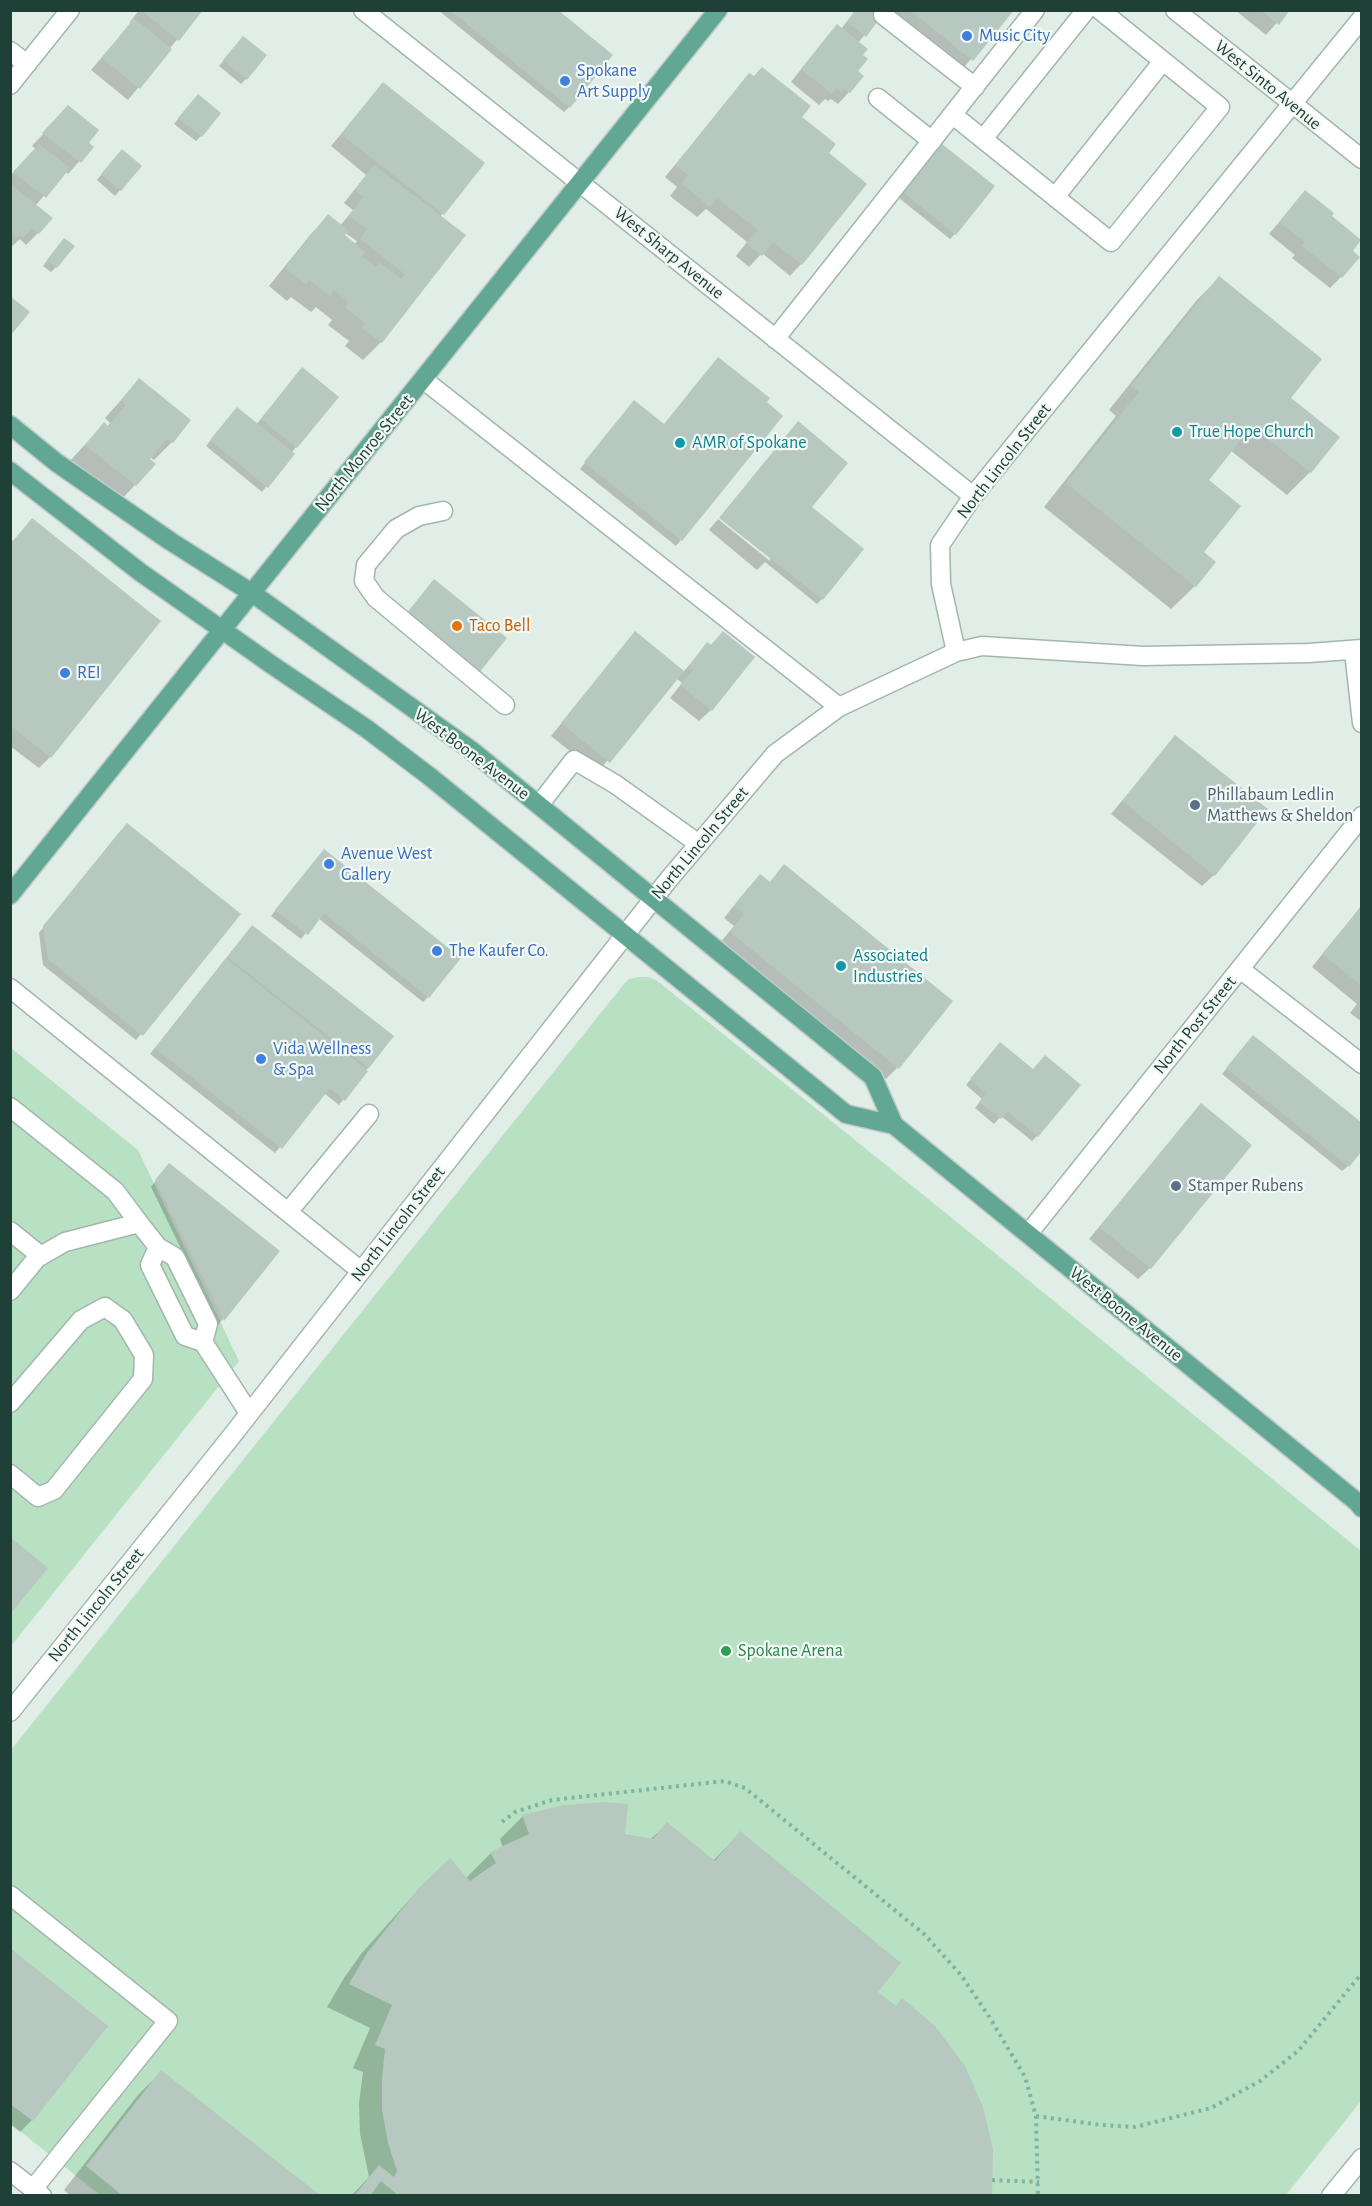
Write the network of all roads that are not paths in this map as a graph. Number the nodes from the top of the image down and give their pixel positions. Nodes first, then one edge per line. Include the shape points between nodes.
1 (70, 10) edge
2 (363, 10) edge
3 (717, 10) edge
4 (1035, 10) edge
5 (1086, 10) edge
6 (1100, 10) edge
7 (1175, 10) edge
8 (883, 15) dead end
9 (1362, 18) edge
10 (10, 51) edge
11 (1163, 61) junction
12 (27, 64) junction
13 (10, 85) edge
14 (975, 87) junction
15 (878, 98) dead end
16 (1293, 104) junction
17 (953, 115) junction
18 (983, 139) junction
19 (932, 141) junction
20 (1362, 159) edge
21 (581, 182) junction
22 (1055, 197) junction
23 (776, 339) junction
24 (424, 380) junction
25 (10, 425) edge
26 (12, 475) edge
27 (973, 496) junction
28 (443, 511) dead end
29 (252, 593) junction
30 (222, 630) junction
31 (1358, 650) edge
32 (956, 652) junction
33 (505, 705) dead end
34 (838, 707) junction
35 (1362, 723) edge
36 (539, 805) junction
37 (1362, 816) edge
38 (699, 844) junction
39 (10, 895) edge
40 (654, 898) junction
41 (626, 934) junction
42 (1240, 969) junction
43 (10, 988) edge
44 (1362, 1064) edge
45 (10, 1107) edge
46 (369, 1114) dead end
47 (894, 1125) junction
48 (288, 1212) junction
49 (139, 1223) junction
50 (10, 1231) edge
51 (1028, 1234) junction
52 (158, 1247) junction
53 (41, 1256) junction
54 (361, 1271) junction
55 (10, 1291) edge
56 (203, 1342) junction
57 (10, 1403) edge
58 (249, 1413) junction
59 (10, 1474) edge
60 (1360, 1504) edge
61 (10, 1712) edge
62 (10, 1895) edge
63 (1362, 2158) edge
64 (10, 2171) edge
65 (37, 2192) edge
66 (1331, 2196) edge

1 - 12 street
2 - 21 street, West Sharp Avenue
3 - 21 main road, North Monroe Street
4 - 14 street
5 - 18 street
6 - 11 street
7 - 16 street, West Sinto Avenue
8 - 14 street
9 - 16 street, North Lincoln Street
10 - 12 street
11 - 22 street
11 - 22 street via 1220,107 1111,242
12 - 13 street
14 - 17 street
15 - 19 street
16 - 20 street, West Sinto Avenue
16 - 27 street, North Lincoln Street
17 - 18 street
17 - 19 street
18 - 22 street
19 - 23 street
21 - 23 street, West Sharp Avenue
21 - 24 main road, North Monroe Street
23 - 27 street, West Sharp Avenue
24 - 29 main road, North Monroe Street
24 - 34 street
25 - 29 main road, West Boone Avenue via 99,493
26 - 30 main road, West Boone Avenue
27 - 32 street, North Lincoln Street via 940,545 941,584
28 - 33 street via 419,516 396,529 366,565 364,581 376,598
29 - 30 main road, North Monroe Street
29 - 36 main road, West Boone Avenue via 471,750
30 - 39 main road, North Monroe Street
30 - 41 main road, West Boone Avenue via 367,729
31 - 32 street via 1143,656 982,646
31 - 35 street
32 - 34 street, North Lincoln Street
34 - 38 street, North Lincoln Street via 775,754
36 - 38 street via 574,760
36 - 40 main road, West Boone Avenue
37 - 42 street, North Post Street
38 - 40 street, North Lincoln Street
40 - 41 street, North Lincoln Street
40 - 47 main road, West Boone Avenue via 873,1077
41 - 47 main road, West Boone Avenue via 846,1114
41 - 54 street, North Lincoln Street
42 - 44 street
42 - 51 street, North Post Street
43 - 48 street
45 - 49 street via 115,1191
46 - 48 street
47 - 51 main road, West Boone Avenue
48 - 54 street
49 - 52 street
49 - 53 street via 65,1242
50 - 53 street
51 - 60 main road, West Boone Avenue
52 - 56 street via 175,1257 208,1324
52 - 56 street via 150,1265 185,1336
53 - 55 street
54 - 58 street, North Lincoln Street
56 - 58 street
57 - 59 street via 81,1320 105,1307 123,1320 144,1355 143,1379 54,1490 38,1497
58 - 61 street, North Lincoln Street
62 - 65 street via 168,2021
63 - 66 street
64 - 65 street

